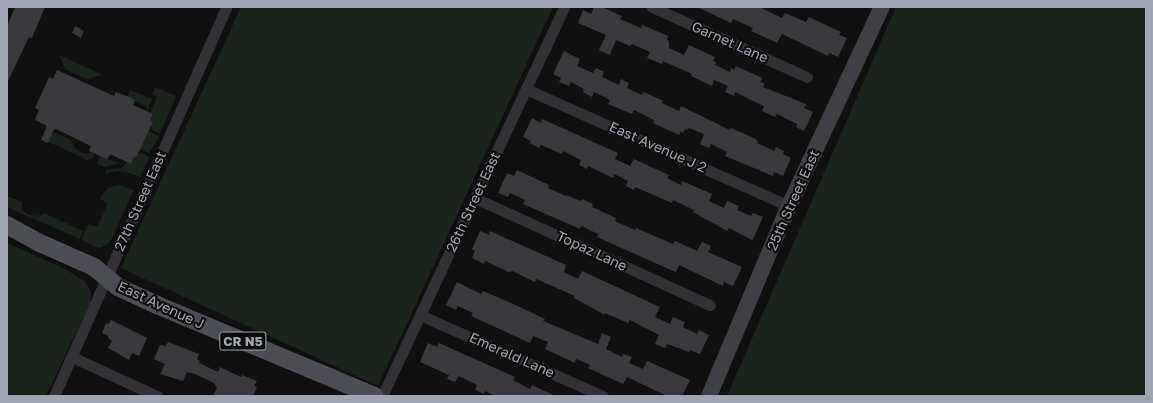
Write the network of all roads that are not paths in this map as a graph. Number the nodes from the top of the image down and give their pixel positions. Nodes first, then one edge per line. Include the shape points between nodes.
1 (226, 7) edge
2 (564, 7) edge
3 (652, 7) edge
4 (882, 7) edge
5 (807, 77) dead end
6 (526, 89) junction
7 (475, 198) junction
8 (789, 206) junction
9 (7, 225) edge
10 (7, 233) edge
11 (40, 243) junction
12 (106, 277) junction
13 (710, 305) dead end
14 (420, 315) junction
15 (72, 357) junction
16 (54, 396) edge
17 (157, 396) edge
18 (375, 396) edge
19 (382, 396) edge
20 (603, 396) edge
21 (709, 396) edge

1 - 12 street, 27th Street East
2 - 6 street, 26th Street East
3 - 5 street, Garnet Lane
4 - 8 street, 25th Street East
6 - 7 street, 26th Street East
6 - 8 street, East Avenue J 2
7 - 13 street, Topaz Lane
7 - 14 street, 26th Street East
8 - 21 street, 25th Street East
9 - 11 main road, East Avenue J / CR N5
10 - 11 main road, East Avenue J
11 - 12 main road, East Avenue J / CR N5 via 94,267
12 - 15 street, 27th Street East
12 - 18 main road, East Avenue J / CR N5 via 118,287 157,305
14 - 19 street, 26th Street East
14 - 20 street, Emerald Lane
15 - 16 street, 27th Street East
15 - 17 street

